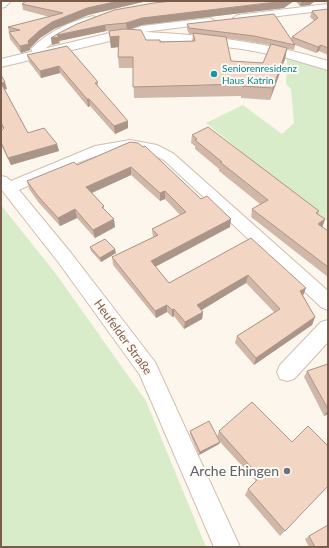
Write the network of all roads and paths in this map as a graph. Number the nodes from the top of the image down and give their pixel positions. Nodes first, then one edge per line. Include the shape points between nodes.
1 (5, 1) edge
2 (271, 3) edge
3 (1, 4) edge
4 (328, 7) edge
5 (294, 11) junction
6 (105, 15) edge
7 (125, 35) junction
8 (39, 53) junction
9 (1, 63) edge
10 (328, 66) edge
11 (5, 184) edge
12 (328, 302) edge
13 (328, 328) edge
14 (287, 372) dead end
15 (227, 547) edge

1 - 3 street
2 - 5 street via 282,12
4 - 5 street
5 - 7 street via 142,29
6 - 8 street via 62,30 37,49
7 - 8 street
7 - 10 street via 237,44 281,52
8 - 9 street
11 - 12 street, Heufelder Straße via 100,149 130,144 152,148 168,157
11 - 15 street, Heufelder Straße via 65,258 148,369
13 - 14 street

